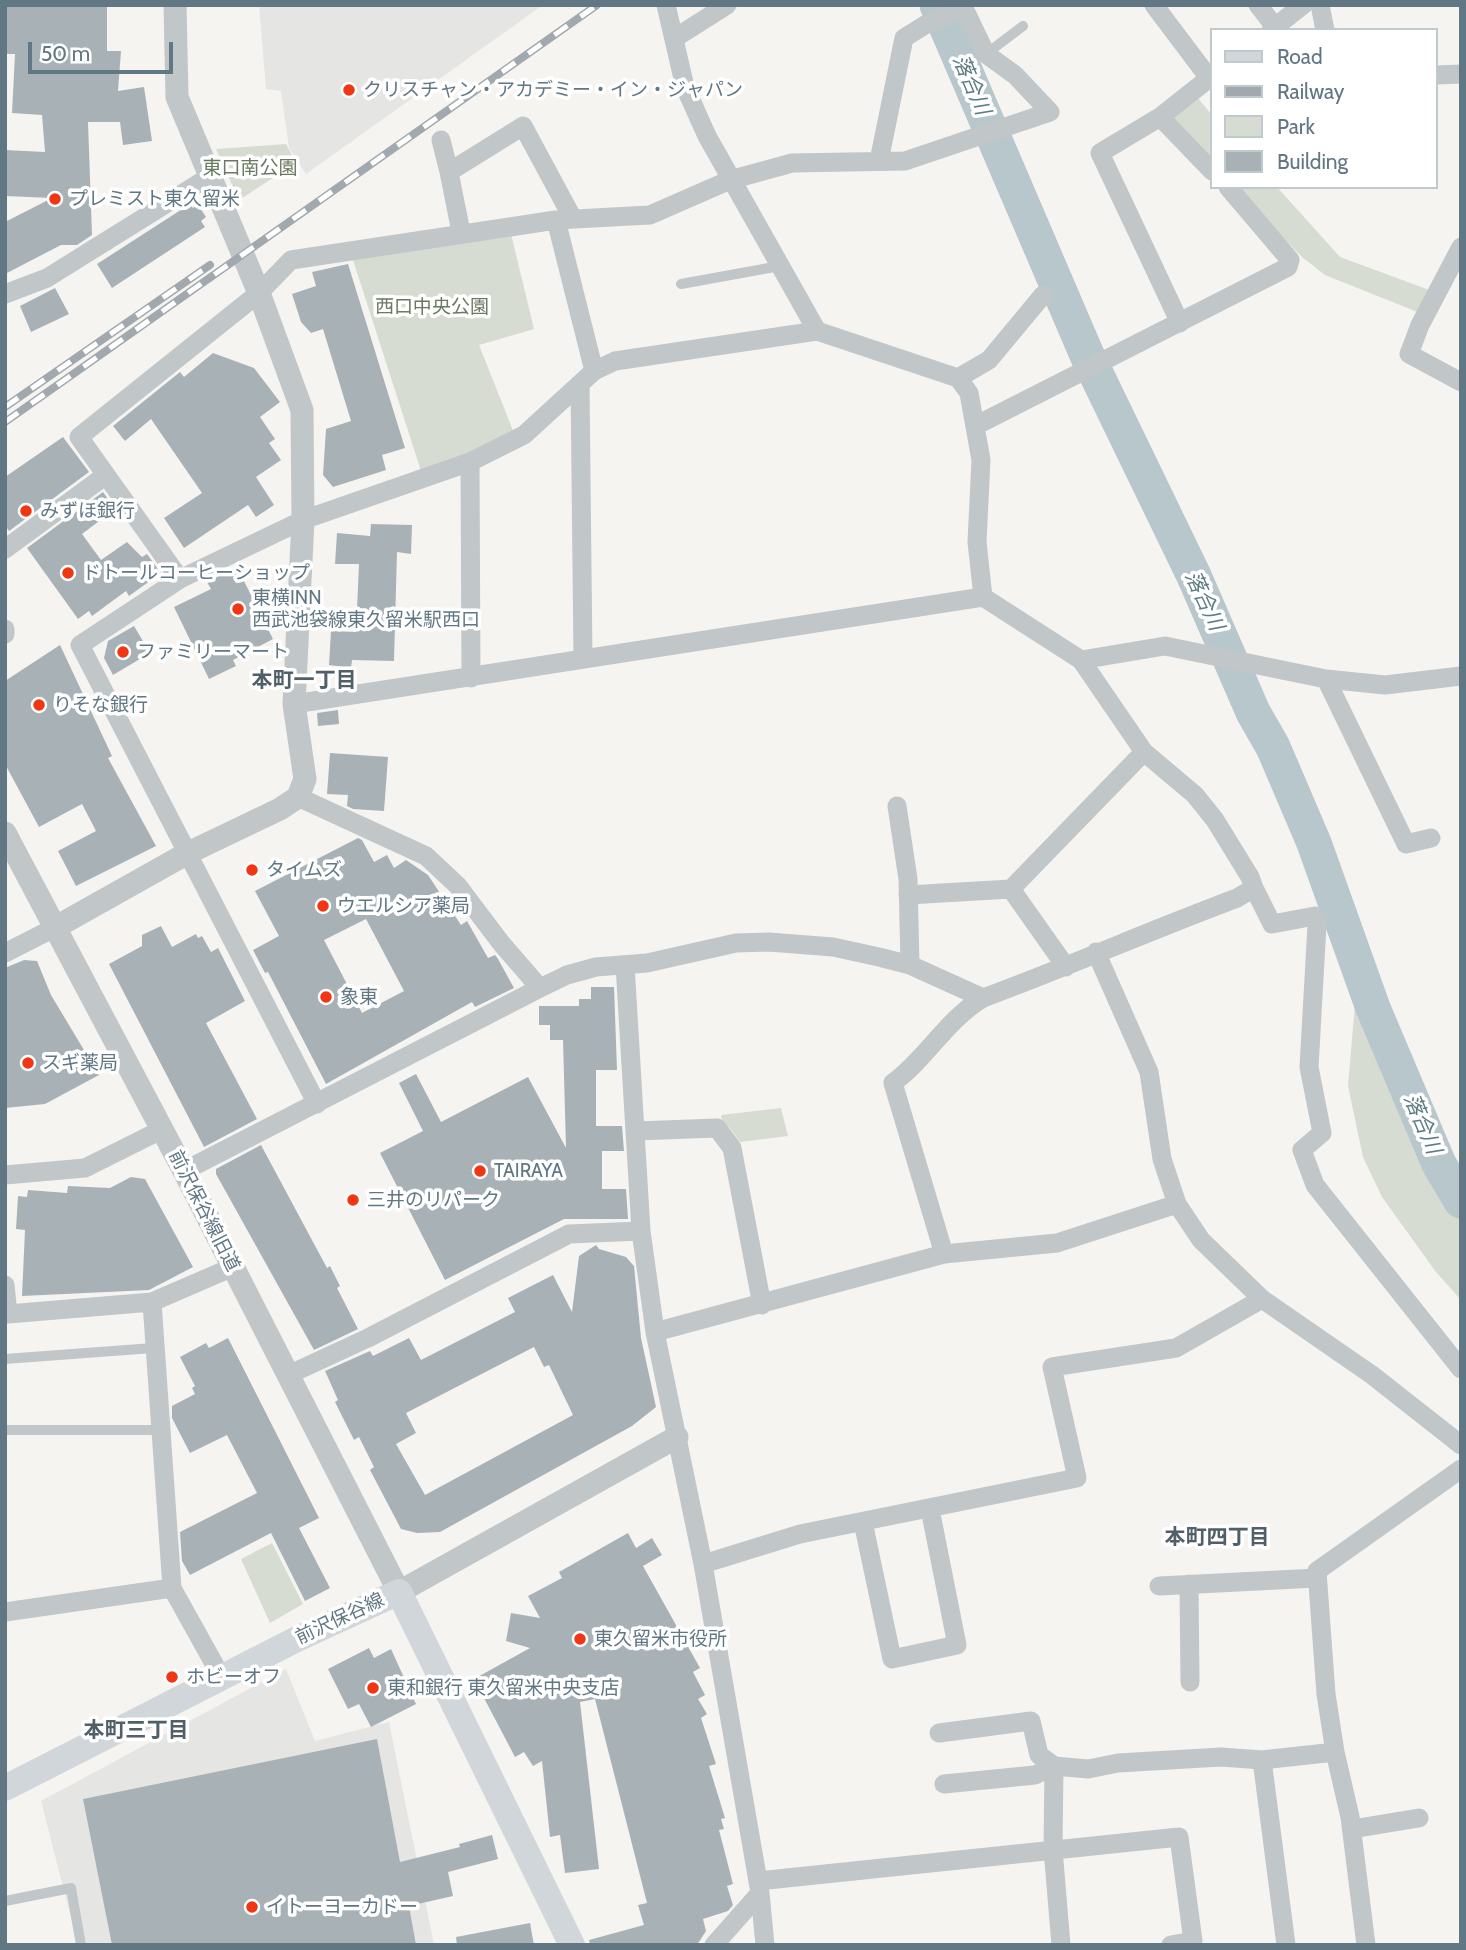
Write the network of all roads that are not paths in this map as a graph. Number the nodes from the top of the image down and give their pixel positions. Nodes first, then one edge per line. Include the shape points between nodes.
1 (175, 5) edge
2 (666, 5) edge
3 (727, 5) edge
4 (1154, 5) edge
5 (1258, 5) edge
6 (1303, 5) edge
7 (1320, 5) edge
8 (1023, 26) dead end
9 (1273, 28) edge
10 (1325, 28) edge
11 (675, 38) junction
12 (986, 54) junction
13 (1461, 74) edge
14 (1438, 75) edge
15 (1210, 76) edge
16 (1210, 78) edge
17 (1160, 117) junction
18 (441, 141) dead end
19 (878, 161) junction
20 (1210, 169) edge
21 (449, 172) junction
22 (209, 177) junction
23 (730, 180) junction
24 (1230, 189) edge
25 (564, 219) junction
26 (461, 232) junction
27 (1461, 247) edge
28 (780, 266) junction
29 (681, 284) dead end
30 (259, 293) junction
31 (5, 295) edge
32 (1044, 295) dead end
33 (1180, 323) junction
34 (817, 331) junction
35 (587, 377) junction
36 (958, 378) junction
37 (1461, 382) edge
38 (975, 426) junction
39 (470, 462) junction
40 (106, 475) junction
41 (303, 520) junction
42 (5, 550) edge
43 (180, 579) junction
44 (983, 597) junction
45 (583, 659) junction
46 (1081, 660) junction
47 (1461, 676) edge
48 (471, 678) junction
49 (1326, 679) junction
50 (294, 704) junction
51 (1144, 752) junction
52 (298, 797) junction
53 (897, 806) dead end
54 (5, 833) edge
55 (1430, 838) dead end
56 (186, 854) junction
57 (1254, 888) junction
58 (1011, 890) junction
59 (908, 895) junction
60 (55, 927) junction
61 (1096, 952) junction
62 (5, 953) edge
63 (625, 965) junction
64 (910, 965) junction
65 (1066, 967) junction
66 (540, 988) junction
67 (983, 998) junction
68 (317, 1104) junction
69 (161, 1130) junction
70 (636, 1131) junction
71 (184, 1171) junction
72 (5, 1175) edge
73 (1177, 1204) junction
74 (641, 1231) junction
75 (944, 1254) junction
76 (233, 1267) junction
77 (5, 1285) edge
78 (1262, 1299) junction
79 (152, 1302) junction
80 (762, 1305) junction
81 (655, 1332) junction
82 (153, 1348) junction
83 (5, 1359) edge
84 (1461, 1369) edge
85 (288, 1375) junction
86 (5, 1430) edge
87 (159, 1430) junction
88 (677, 1437) junction
89 (1461, 1445) edge
90 (1461, 1469) edge
91 (930, 1509) junction
92 (863, 1522) junction
93 (702, 1564) junction
94 (1317, 1578) junction
95 (1189, 1584) junction
96 (1158, 1586) dead end
97 (172, 1588) junction
98 (399, 1591) junction
99 (5, 1612) edge
100 (222, 1678) junction
101 (1191, 1682) dead end
102 (939, 1733) dead end
103 (1335, 1752) junction
104 (1262, 1760) junction
105 (1054, 1766) junction
106 (944, 1784) dead end
107 (5, 1788) edge
108 (1419, 1818) dead end
109 (1352, 1829) junction
110 (1053, 1849) junction
111 (759, 1887) junction
112 (5, 1901) edge
113 (81, 1945) edge
114 (572, 1945) edge
115 (714, 1945) edge
116 (765, 1945) edge
117 (1062, 1945) edge
118 (1171, 1945) edge
119 (1286, 1945) edge
120 (1366, 1945) edge

1 - 22 street via 177,97
2 - 11 street
3 - 11 street
4 - 15 street
5 - 9 street
6 - 9 street
7 - 10 street
8 - 12 lane
11 - 23 street via 685,86
12 - 19 street via 964,8 904,38
12 - 19 street via 1015,75 1050,111 905,161
13 - 14 street
16 - 17 street
17 - 20 street
17 - 33 street via 1100,153
18 - 21 street
19 - 23 street via 792,163
21 - 25 street via 523,126
21 - 26 street
22 - 30 street
22 - 31 street via 47,278
23 - 25 street via 650,215
23 - 28 street
24 - 33 street via 1290,260 1288,268
25 - 26 street
25 - 35 street
26 - 30 street via 291,260
27 - 37 street via 1409,354
28 - 29 lane
28 - 34 street
30 - 40 street via 79,437
30 - 41 street via 302,410
32 - 36 street via 989,360
33 - 38 street
34 - 35 street via 615,361
34 - 36 street
35 - 39 street via 524,435
35 - 45 street
36 - 38 street via 969,393
38 - 44 street via 981,460 977,542
39 - 41 street
39 - 48 street
40 - 42 street
40 - 43 street
41 - 43 street
41 - 50 street
43 - 56 street via 80,645
44 - 45 street
44 - 46 street
45 - 48 street
46 - 49 street via 1165,646
46 - 51 street
47 - 49 street via 1385,685
48 - 50 street
49 - 55 street via 1406,844
50 - 52 street via 305,779
51 - 57 street via 1195,795
51 - 58 street
52 - 56 street
52 - 66 street via 426,856 458,886
53 - 59 street
54 - 60 street, 前沢保谷線旧道
56 - 60 street
56 - 68 street
57 - 61 street
57 - 84 street via 1272,924 1315,916 1317,925 1309,1067 1322,1133 1302,1150 1315,1185
58 - 59 street
58 - 65 street
59 - 64 street
60 - 62 street
60 - 69 street, 前沢保谷線旧道
61 - 65 street
61 - 73 street via 1149,1072 1162,1158
63 - 64 street via 737,943 769,943 833,947
63 - 66 street via 587,969
63 - 70 street
64 - 67 street
65 - 67 street
66 - 68 street
67 - 75 street via 943,1029 923,1056 893,1083
68 - 71 street
69 - 71 street, 前沢保谷線旧道
69 - 72 street via 85,1168
70 - 74 street
70 - 80 street via 717,1128 732,1148
71 - 76 street, 前沢保谷線旧道
73 - 75 street via 1057,1243
73 - 78 street via 1201,1240
74 - 81 street
74 - 85 street via 569,1234
75 - 80 street
76 - 79 street
76 - 85 street, 前沢保谷線旧道
77 - 79 street via 8,1314
78 - 89 street via 1372,1375
78 - 91 street via 1176,1348 1052,1367 1077,1478
79 - 82 street
80 - 81 street
81 - 88 street
82 - 83 lane
82 - 87 street
85 - 98 street, 前沢保谷線旧道
86 - 87 lane
87 - 97 street
88 - 93 street
88 - 98 street
90 - 94 street via 1349,1546 1317,1571
91 - 92 street
91 - 92 street via 957,1645 891,1659
92 - 93 street via 800,1534
93 - 111 street
94 - 95 street
94 - 103 street via 1325,1694
95 - 96 street
95 - 101 street
97 - 99 street
97 - 100 street
98 - 100 main road, 前沢保谷線
98 - 114 main road, 前沢保谷線
100 - 107 main road, 前沢保谷線
102 - 105 street via 1031,1721 1039,1755
103 - 104 street
103 - 109 street
104 - 105 street via 1221,1757 1088,1769
104 - 119 street
105 - 106 street via 1035,1775
105 - 110 street
108 - 109 street
109 - 120 street
110 - 111 street
110 - 117 street
110 - 118 street via 1179,1837 1193,1941
111 - 115 street
111 - 116 street
112 - 113 lane via 71,1888

